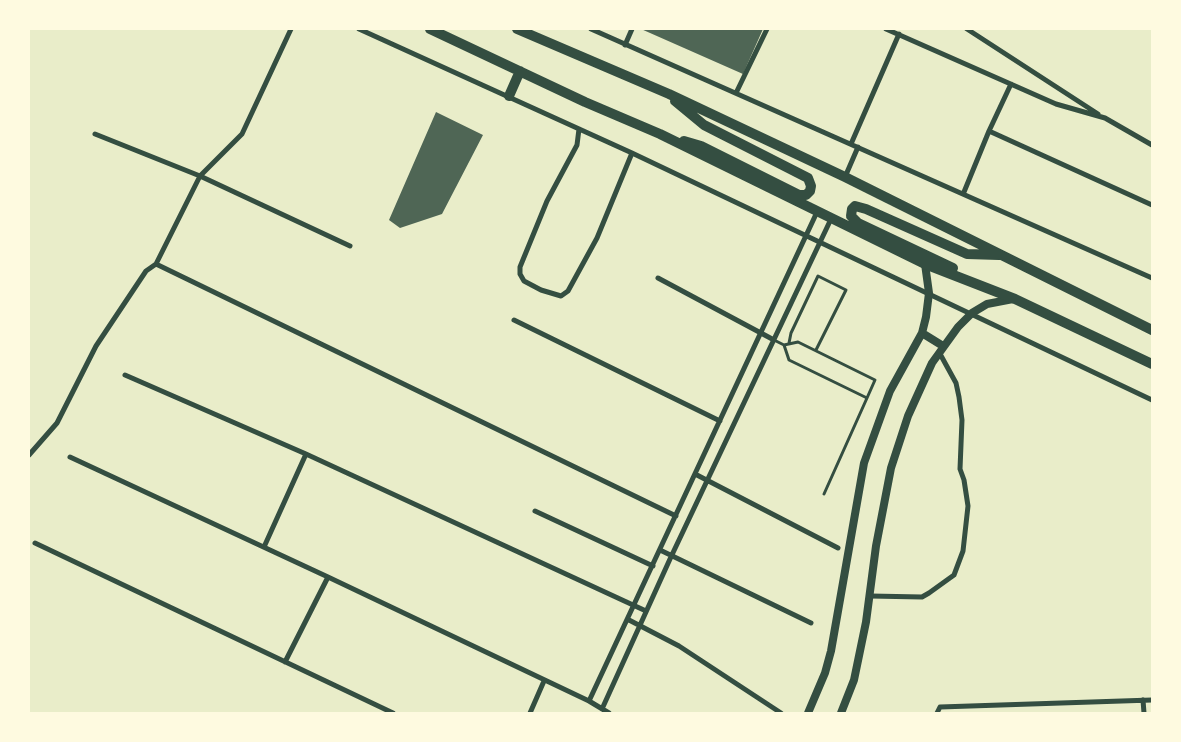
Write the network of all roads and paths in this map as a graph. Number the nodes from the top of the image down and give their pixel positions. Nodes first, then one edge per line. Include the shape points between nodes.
1 (291, 29) edge
2 (359, 29) edge
3 (430, 29) edge
4 (516, 29) edge
5 (592, 29) edge
6 (632, 29) edge
7 (767, 29) edge
8 (886, 29) edge
9 (967, 29) edge
10 (899, 34) junction
11 (625, 45) junction
12 (520, 71) junction
13 (1011, 84) junction
14 (737, 91) junction
15 (669, 94) junction
16 (509, 96) junction
17 (1105, 118) junction
18 (579, 129) junction
19 (988, 131) junction
20 (95, 134) dead end
21 (660, 134) junction
22 (852, 144) junction
23 (1152, 146) edge
24 (858, 147) junction
25 (632, 154) junction
26 (200, 176) junction
27 (845, 178) junction
28 (964, 192) junction
29 (1152, 205) edge
30 (817, 212) junction
31 (831, 219) junction
32 (806, 235) junction
33 (822, 242) junction
34 (350, 246) dead end
35 (1001, 255) junction
36 (156, 264) junction
37 (925, 264) junction
38 (658, 278) dead end
39 (1152, 278) edge
40 (984, 286) junction
41 (929, 294) junction
42 (1015, 299) junction
43 (972, 313) junction
44 (514, 320) dead end
45 (1152, 330) edge
46 (760, 333) junction
47 (922, 333) junction
48 (774, 340) junction
49 (789, 343) junction
50 (784, 345) junction
51 (941, 349) junction
52 (816, 350) junction
53 (1152, 364) edge
54 (125, 375) dead end
55 (867, 398) junction
56 (1152, 400) edge
57 (720, 421) junction
58 (306, 454) junction
59 (29, 455) edge
60 (70, 457) dead end
61 (695, 474) junction
62 (708, 480) junction
63 (824, 494) dead end
64 (535, 511) dead end
65 (676, 516) junction
66 (35, 543) dead end
67 (264, 547) junction
68 (838, 548) dead end
69 (660, 550) junction
70 (671, 556) junction
71 (653, 566) junction
72 (328, 577) junction
73 (870, 596) junction
74 (635, 605) junction
75 (646, 611) junction
76 (629, 620) junction
77 (812, 623) dead end
78 (639, 626) junction
79 (285, 662) junction
80 (544, 681) junction
81 (1143, 700) junction
82 (1152, 700) edge
83 (589, 701) junction
84 (602, 709) junction
85 (393, 713) edge
86 (530, 713) edge
87 (609, 713) edge
88 (781, 713) edge
89 (808, 713) edge
90 (841, 713) edge
91 (937, 713) edge
92 (1144, 713) edge

1 - 26 street via 242,134
2 - 16 street
3 - 12 highway
4 - 15 highway
5 - 11 street
6 - 11 street
7 - 14 street
8 - 10 street
9 - 17 street
10 - 13 street
10 - 22 street
11 - 14 street
12 - 16 highway
12 - 21 highway
13 - 17 street via 1056,104
13 - 19 street
14 - 22 street
15 - 21 highway via 704,125 808,178 810,191 799,195 701,146
15 - 27 highway
16 - 18 street
17 - 23 street
18 - 25 street
18 - 25 street via 577,145 547,201 520,267 524,281 540,290 561,296 568,291 597,238
19 - 28 street
19 - 29 street
20 - 26 street
21 - 30 highway
22 - 24 street
24 - 27 street
24 - 28 street
25 - 32 street
26 - 34 street
26 - 36 street
27 - 35 highway
28 - 39 street
30 - 31 highway
30 - 32 street
31 - 33 street
31 - 37 highway
32 - 33 street
32 - 46 street
33 - 41 street
33 - 48 street
35 - 40 highway via 968,254 860,207 852,209 851,216 858,223
35 - 45 highway
36 - 59 street via 146,271 96,346 57,423
36 - 65 street
37 - 40 highway
37 - 41 street
38 - 46 street
40 - 42 highway
41 - 43 street
41 - 47 street
42 - 43 street via 987,304
42 - 53 highway
43 - 51 street
43 - 56 street
44 - 57 street
46 - 48 street
46 - 57 street
47 - 51 street
47 - 89 street via 890,391 864,462 831,651
48 - 50 lane
48 - 62 street
49 - 50 lane
49 - 52 lane via 798,342
49 - 52 lane via 818,276 846,290
50 - 55 lane via 789,360
51 - 73 street via 896,447 876,546
51 - 73 street via 956,383 962,420 960,469 968,506 964,551 954,575 929,594 922,597
52 - 55 lane via 876,380
54 - 58 street
55 - 63 lane
57 - 61 street
58 - 67 street
58 - 74 street
60 - 67 street
61 - 62 street
61 - 65 street
62 - 68 street
62 - 70 street
64 - 71 street
65 - 69 street
66 - 79 street
67 - 72 street
69 - 70 street
69 - 71 street
70 - 75 street
70 - 77 street
71 - 74 street
72 - 79 street
72 - 80 street
73 - 90 street via 854,680
74 - 75 street
74 - 76 street
75 - 78 street
76 - 78 street
76 - 83 street
78 - 84 street
78 - 88 street via 679,646
79 - 85 street
80 - 83 street
80 - 86 street
81 - 82 street
81 - 91 street via 940,707
81 - 92 street
83 - 84 street
84 - 87 street

